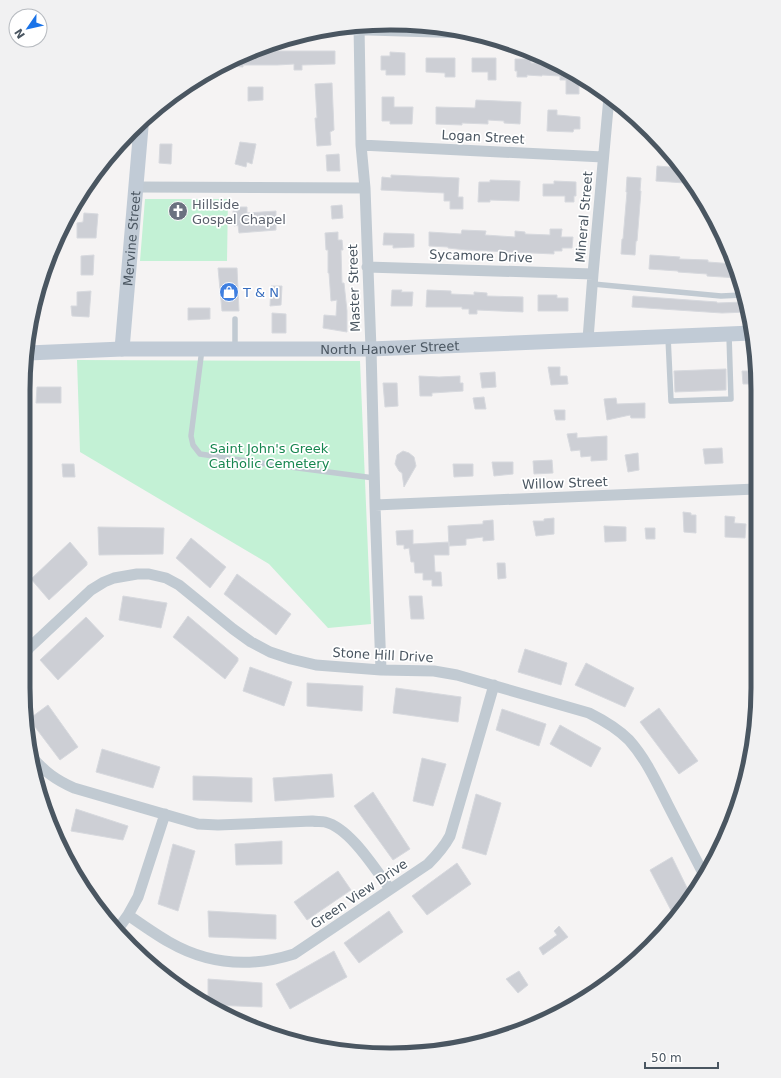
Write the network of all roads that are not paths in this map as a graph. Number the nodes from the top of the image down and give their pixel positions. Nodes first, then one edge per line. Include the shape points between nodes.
1 (359, 32) edge
2 (608, 103) edge
3 (141, 131) edge
4 (361, 145) junction
5 (603, 157) junction
6 (136, 187) junction
7 (365, 188) junction
8 (367, 267) junction
9 (593, 279) junction
10 (738, 295) edge
11 (235, 319) dead end
12 (746, 333) edge
13 (729, 334) junction
14 (668, 336) junction
15 (588, 339) junction
16 (202, 348) junction
17 (235, 348) junction
18 (122, 349) junction
19 (371, 349) junction
20 (32, 353) edge
21 (374, 478) junction
22 (751, 489) edge
23 (375, 505) junction
24 (30, 647) edge
25 (381, 670) junction
26 (494, 685) junction
27 (38, 764) edge
28 (164, 814) junction
29 (701, 871) edge
30 (390, 889) junction
31 (128, 915) junction
32 (120, 926) edge

1 - 4 street, Master Street
2 - 5 street, Mineral Street
3 - 6 street, Mervine Street
4 - 5 street, Logan Street
4 - 7 street, Master Street
5 - 9 street, Mineral Street
6 - 7 street
6 - 18 street, Mervine Street
7 - 8 street, Master Street
8 - 9 street, Sycamore Drive
8 - 19 street, Master Street
9 - 10 lane via 646,290
9 - 15 street, Mineral Street
11 - 17 lane
12 - 13 street, North Hanover Street
13 - 14 street, North Hanover Street
13 - 14 lane via 731,399 671,401
14 - 15 street, North Hanover Street
15 - 19 street, North Hanover Street
16 - 17 street, North Hanover Street
16 - 18 street, North Hanover Street
16 - 21 lane via 191,436 193,445 200,454
17 - 19 street, North Hanover Street
18 - 20 street, North Hanover Street
19 - 21 street, Master Street
21 - 23 street, Master Street
22 - 23 street, Willow Street
23 - 25 street, Master Street
24 - 25 street, Stone Hill Drive via 91,590 104,582 137,574 150,574 179,585 233,629 270,652 316,665
25 - 26 street, Stone Hill Drive via 434,671
26 - 29 street, Stone Hill Drive via 589,713 603,720 628,740 652,772
26 - 30 street, Green View Drive via 450,836 444,847 428,864
27 - 28 street via 63,784
28 - 30 street via 198,824 218,825 326,822 353,841
28 - 31 street via 138,897
30 - 31 street, Green View Drive via 294,954 253,962 231,963 194,954 168,942
31 - 32 street

